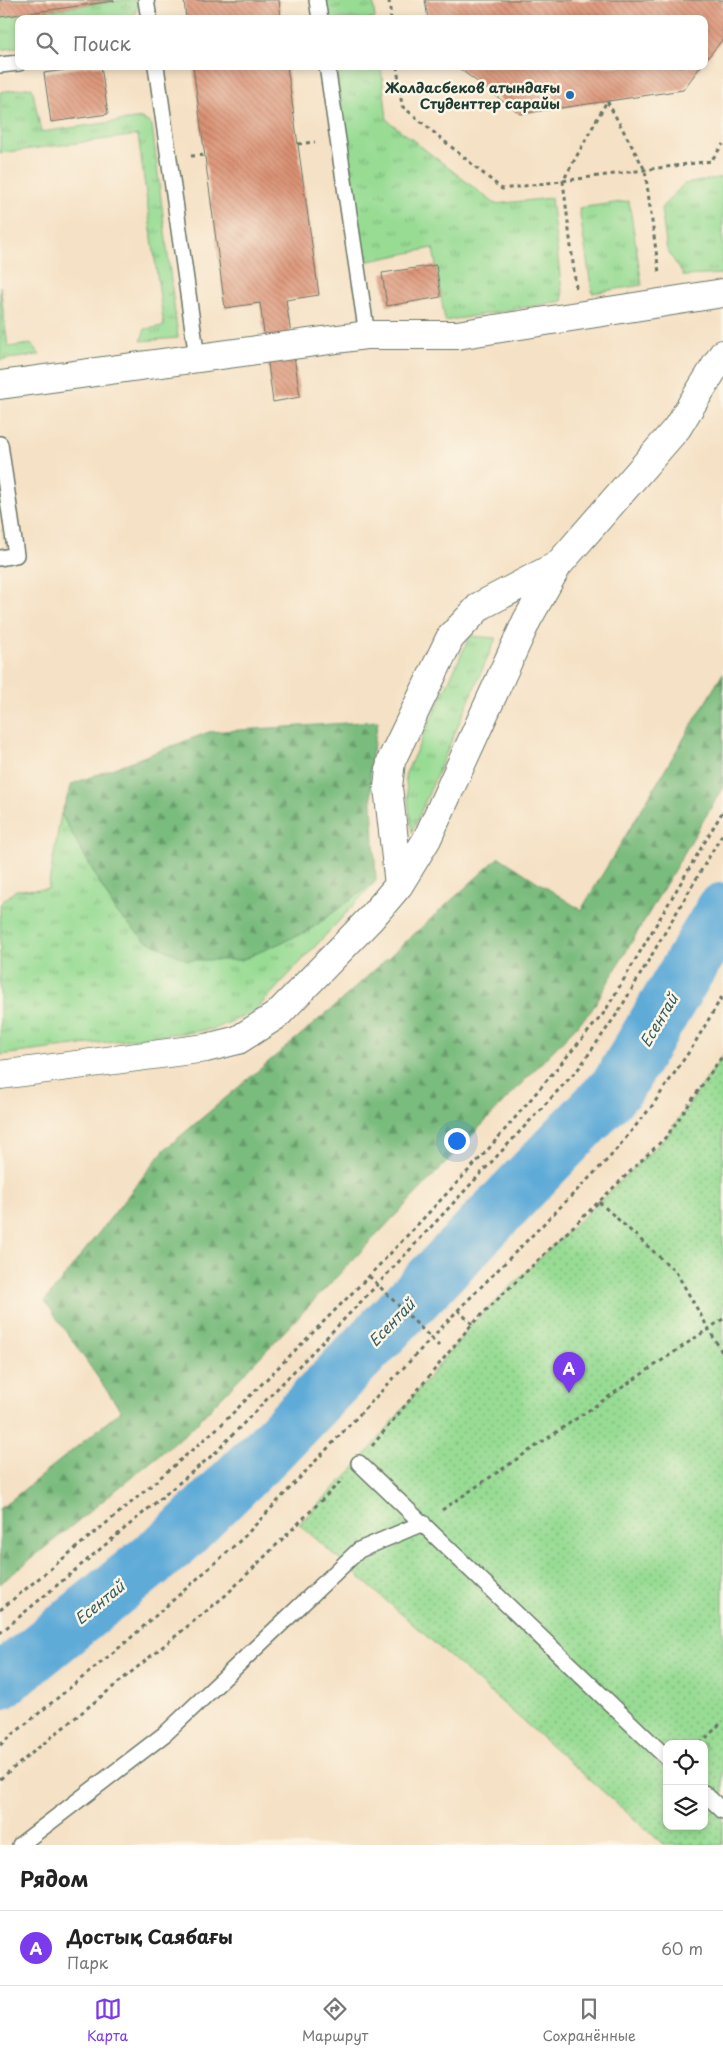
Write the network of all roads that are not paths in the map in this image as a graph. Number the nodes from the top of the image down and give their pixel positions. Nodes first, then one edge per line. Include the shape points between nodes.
1 (146, 0) edge
2 (317, 0) edge
3 (148, 15) edge
4 (319, 15) edge
5 (15, 63) edge
6 (0, 65) edge
7 (157, 70) edge
8 (328, 70) edge
9 (723, 293) edge
10 (367, 335) junction
11 (723, 354) edge
12 (197, 358) junction
13 (0, 385) edge
14 (0, 444) edge
15 (0, 558) edge
16 (558, 565) junction
17 (399, 885) junction
18 (0, 1075) edge
19 (359, 1463) road end
20 (423, 1523) junction
21 (663, 1754) edge
22 (708, 1797) edge
23 (723, 1811) edge
24 (20, 1845) edge

1 - 3 lane
2 - 4 lane
5 - 6 lane
7 - 12 lane
8 - 10 lane
9 - 10 street via 458,334
10 - 12 street
11 - 16 street via 677,428
12 - 13 street
14 - 15 lane via 16,555
16 - 17 street via 527,620 427,839
16 - 17 street via 480,606 450,638 391,761 388,787
17 - 18 street via 372,918 277,1015 238,1040 206,1048
19 - 20 lane
20 - 21 lane
20 - 24 lane via 359,1550 166,1733
22 - 23 lane

